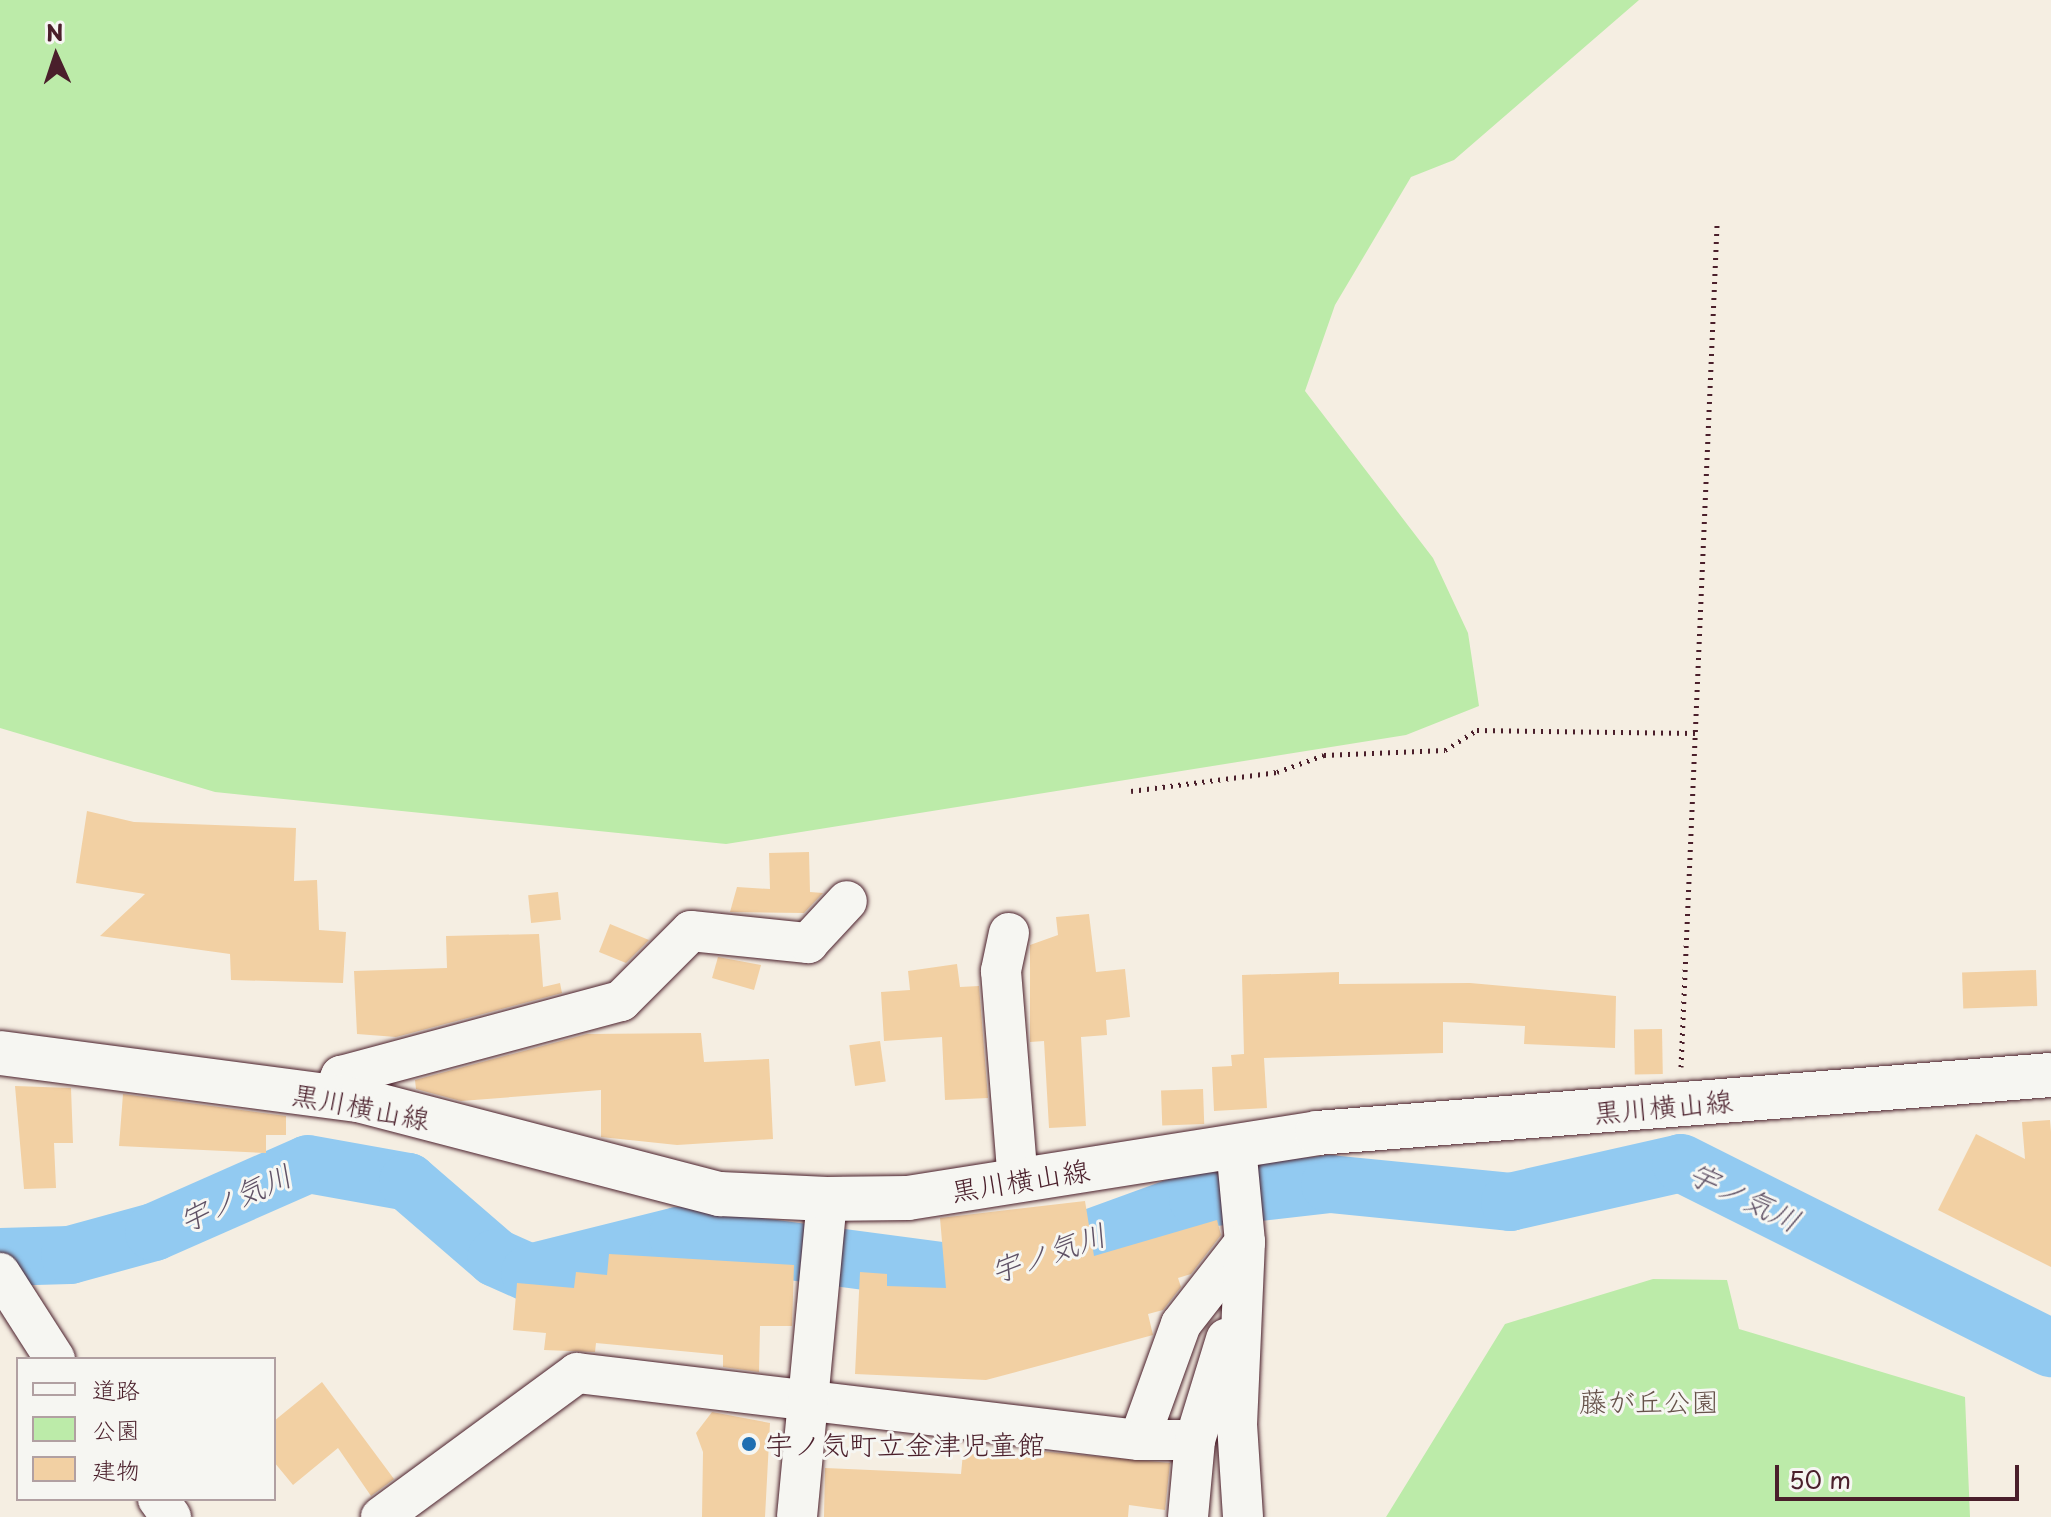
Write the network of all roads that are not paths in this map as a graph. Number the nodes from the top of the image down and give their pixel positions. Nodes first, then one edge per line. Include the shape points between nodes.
1 (847, 901) dead end
2 (1009, 933) dead end
3 (0, 1053) edge
4 (2051, 1075) edge
5 (332, 1097) junction
6 (1237, 1157) junction
7 (1018, 1181) junction
8 (1243, 1226) junction
9 (823, 1233) junction
10 (0, 1274) edge
11 (1243, 1284) junction
12 (54, 1357) edge
13 (806, 1398) junction
14 (1139, 1440) junction
15 (1195, 1440) junction
16 (1182, 1514) edge
17 (381, 1517) edge
18 (797, 1517) edge
19 (1243, 1517) edge

1 - 5 street via 808,943 691,931 621,1001 341,1076
2 - 7 street via 1001,971
3 - 5 main road, 黒川横山線
4 - 6 main road, 黒川横山線 via 1679,1104
5 - 9 main road, 黒川横山線 via 720,1194
6 - 7 main road, 黒川横山線
6 - 8 street
7 - 9 main road, 黒川横山線 via 908,1198
8 - 11 street
8 - 14 street via 1181,1324
9 - 13 street
10 - 12 street
11 - 15 street
11 - 19 street via 1237,1425
13 - 14 street
13 - 17 street via 577,1373
13 - 18 street
14 - 15 street
15 - 16 street

